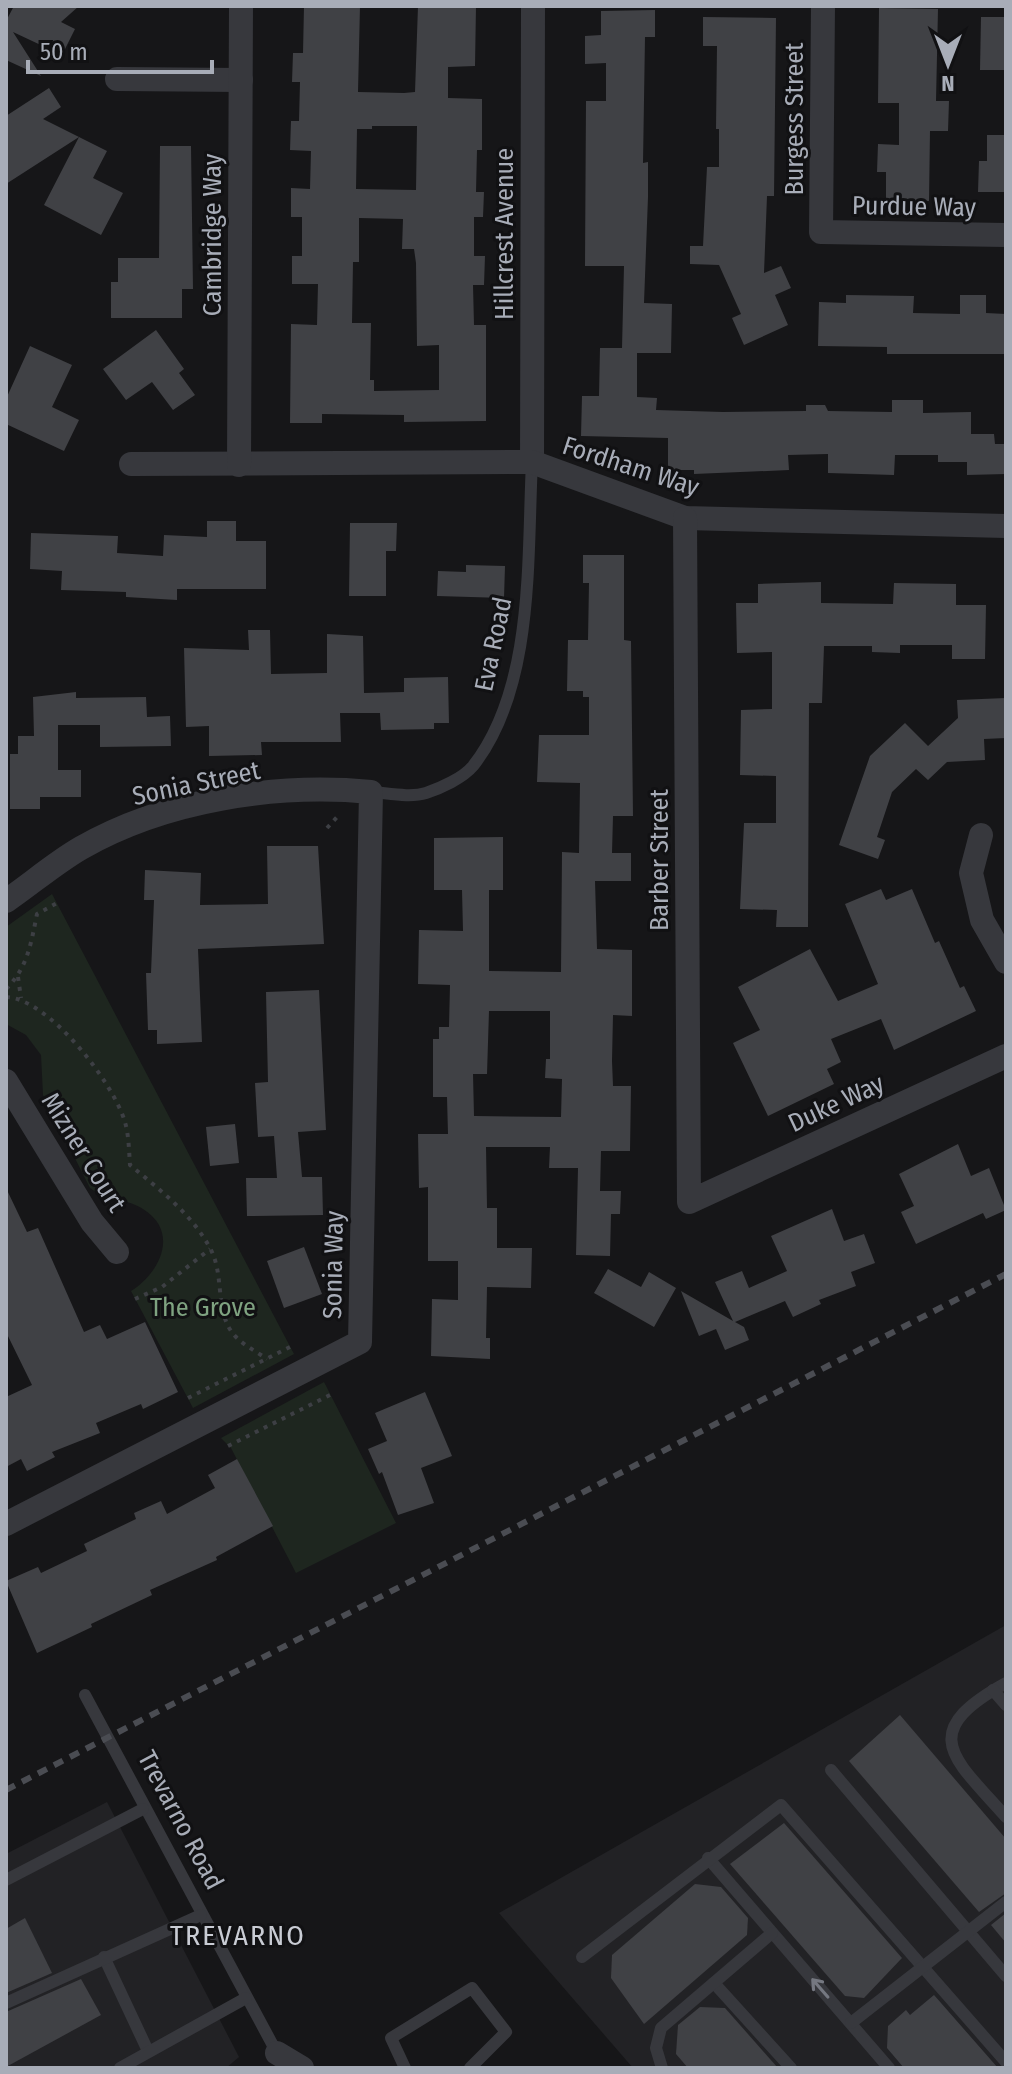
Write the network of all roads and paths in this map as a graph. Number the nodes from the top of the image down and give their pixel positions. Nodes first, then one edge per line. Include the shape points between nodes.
1 (241, 6) edge
2 (533, 6) edge
3 (823, 6) edge
4 (117, 79) dead end
5 (241, 80) junction
6 (821, 232) joint
7 (1006, 235) edge
8 (532, 462) junction
9 (131, 464) dead end
10 (239, 465) junction
11 (685, 518) junction
12 (1006, 526) edge
13 (371, 792) junction
14 (981, 835) dead end
15 (6, 901) edge
16 (57, 903) dead end
17 (1006, 962) edge
18 (18, 977) junction
19 (6, 989) edge
20 (6, 997) edge
21 (21, 998) junction
22 (1006, 1056) edge
23 (6, 1081) edge
24 (689, 1202) joint
25 (210, 1249) junction
26 (117, 1252) dead end
27 (135, 1299) dead end
28 (290, 1347) dead end
29 (267, 1359) junction
30 (330, 1395) dead end
31 (188, 1398) dead end
32 (228, 1446) dead end
33 (6, 1524) edge
34 (1006, 1683) edge
35 (993, 1690) junction
36 (85, 1695) dead end
37 (1006, 1705) edge
38 (831, 1770) dead end
39 (143, 1809) junction
40 (1006, 1817) edge
41 (708, 1858) junction
42 (6, 1880) edge
43 (1006, 1902) edge
44 (201, 1915) junction
45 (772, 1933) junction
46 (969, 1933) junction
47 (104, 1957) junction
48 (582, 1957) dead end
49 (925, 1967) junction
50 (1006, 1976) edge
51 (714, 1983) junction
52 (246, 1998) junction
53 (6, 2003) edge
54 (851, 2023) junction
55 (148, 2051) junction
56 (280, 2061) edge
57 (1006, 2062) edge
58 (120, 2068) edge
59 (302, 2068) edge
60 (405, 2068) edge
61 (470, 2068) edge
62 (662, 2068) edge
63 (791, 2068) edge
64 (889, 2068) edge

1 - 5 street, Cambridge Way
2 - 8 street, Hillcrest Avenue
3 - 6 street, Burgess Street
4 - 5 street
5 - 10 street, Cambridge Way
6 - 7 street, Purdue Way
8 - 10 street, Fordham Way
8 - 11 street, Fordham Way
8 - 13 lane, Eva Road via 525,624 513,680 491,736 472,768 448,784 423,795
9 - 10 street, Fordham Way
11 - 12 street, Fordham Way
11 - 24 street, Barber Street
13 - 15 street, Sonia Street via 324,788 221,800 148,816 80,848
13 - 33 street, Sonia Way via 360,1342
14 - 17 street via 971,873 982,920
16 - 18 path via 37,914 33,944
18 - 19 path
18 - 21 path
20 - 21 path
21 - 25 path via 66,1035 99,1072 125,1122 130,1165 180,1208
22 - 24 street, Duke Way
23 - 26 street, Mizner Court via 92,1222
25 - 27 path via 162,1287
25 - 29 path via 220,1273 227,1325
28 - 29 path
29 - 31 path
30 - 32 path
34 - 35 lane
35 - 37 lane
35 - 40 lane via 957,1720 948,1739 953,1757
36 - 39 lane, Trevarno Road
38 - 46 lane
39 - 42 lane
39 - 44 lane, Trevarno Road
41 - 45 lane
41 - 48 lane
41 - 49 lane via 781,1805
43 - 46 lane
44 - 47 lane
44 - 52 lane, Trevarno Road
45 - 51 lane
54 -> 45 lane
46 - 49 lane
46 - 50 lane
47 - 53 lane
47 - 55 lane
49 - 54 lane
49 - 57 lane
51 - 62 lane via 661,2028 656,2048
51 - 63 lane
52 - 55 lane
52 - 56 lane, Trevarno Road
54 - 64 lane
55 - 58 lane
56 - 59 street, Trevarno Road
60 - 61 lane via 391,2038 472,1988 506,2032

